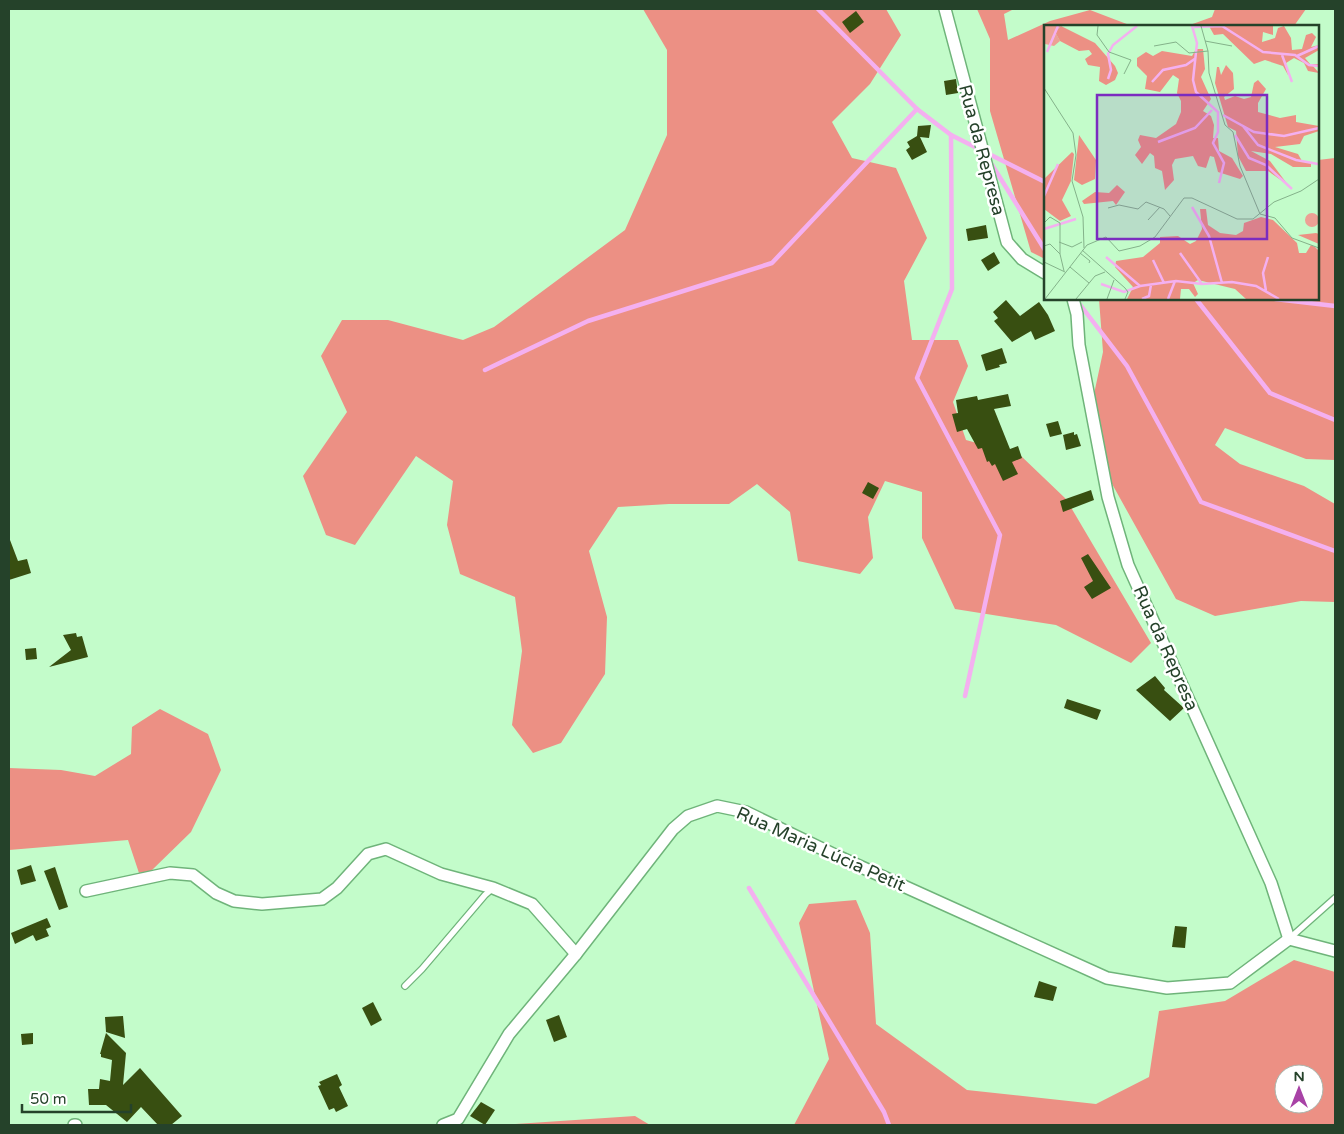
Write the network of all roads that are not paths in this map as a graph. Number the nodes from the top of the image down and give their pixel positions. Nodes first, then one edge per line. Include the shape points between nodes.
1 (945, 9) edge
2 (1044, 272) edge
3 (1073, 300) edge
4 (493, 888) junction
5 (86, 891) dead end
6 (1335, 898) edge
7 (1289, 939) junction
8 (1335, 951) edge
9 (576, 954) junction
10 (405, 986) dead end
11 (443, 1125) edge

1 - 2 street, Rua da Represa via 1007,242 1022,259
3 - 7 street, Rua da Represa via 1108,497 1128,565 1271,883
4 - 5 street via 441,874 386,849 368,854 337,888 322,898 262,904 234,901 193,876 170,873
4 - 9 street via 532,904
4 - 10 lane
6 - 7 lane
7 - 8 street
7 - 9 street, Rua Maria Lúcia Petit via 1230,983 1166,988 1107,978 746,812 717,806 688,816 673,829
9 - 11 street, Rua Maria Lúcia Petit via 509,1034 458,1119

